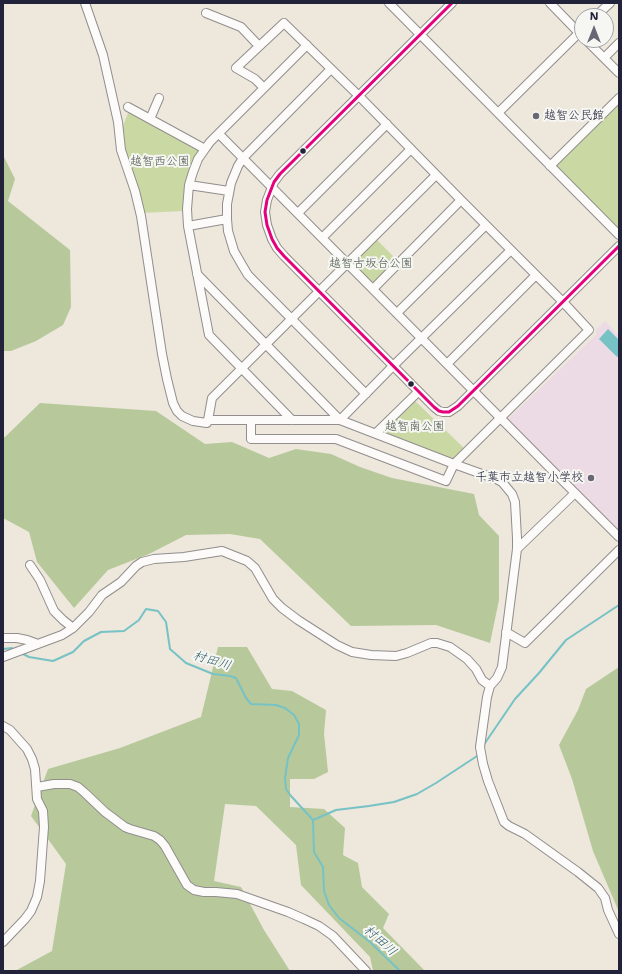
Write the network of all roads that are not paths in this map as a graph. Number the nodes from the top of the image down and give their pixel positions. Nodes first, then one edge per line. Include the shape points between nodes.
1 (85, 3) edge
2 (452, 3) edge
3 (393, 4) edge
4 (554, 4) edge
5 (206, 13) dead end
6 (574, 25) edge
7 (420, 35) junction
8 (574, 40) edge
9 (619, 43) edge
10 (307, 45) junction
11 (259, 46) junction
12 (594, 48) edge
13 (604, 58) junction
14 (331, 68) junction
15 (619, 74) edge
16 (264, 88) junction
17 (359, 96) junction
18 (159, 98) dead end
19 (619, 98) edge
20 (128, 107) dead end
21 (498, 113) junction
22 (150, 119) junction
23 (387, 124) junction
24 (219, 134) junction
25 (205, 149) junction
26 (411, 149) junction
27 (243, 158) junction
28 (550, 166) junction
29 (436, 175) junction
30 (189, 184) junction
31 (272, 187) junction
32 (229, 191) junction
33 (461, 200) junction
34 (298, 213) junction
35 (227, 219) junction
36 (486, 225) junction
37 (188, 226) junction
38 (619, 235) edge
39 (322, 238) junction
40 (619, 246) edge
41 (511, 250) junction
42 (347, 263) junction
43 (197, 273) junction
44 (536, 275) junction
45 (372, 289) junction
46 (319, 291) junction
47 (563, 302) junction
48 (397, 313) junction
49 (291, 319) junction
50 (422, 338) junction
51 (266, 344) junction
52 (447, 364) junction
53 (393, 366) junction
54 (241, 369) junction
55 (474, 391) junction
56 (418, 392) junction
57 (366, 394) junction
58 (500, 418) junction
59 (208, 420) junction
60 (251, 420) junction
61 (292, 420) junction
62 (340, 420) junction
63 (376, 434) junction
64 (454, 464) junction
65 (575, 493) junction
66 (619, 537) edge
67 (517, 549) junction
68 (619, 550) edge
69 (30, 565) dead end
70 (73, 628) junction
71 (506, 632) junction
72 (3, 638) edge
73 (36, 645) junction
74 (3, 657) edge
75 (490, 686) junction
76 (3, 726) edge
77 (37, 787) junction
78 (619, 934) edge
79 (3, 942) edge
80 (366, 971) edge

1 - 59 street via 103,55 118,122 121,150 138,203 163,360 174,403 182,416 193,421 207,423
2 - 7 street
3 - 7 street
4 - 6 street
5 - 11 street via 241,27
7 - 17 street
7 - 21 street
8 - 21 street
9 - 13 street
10 - 11 street via 284,23
10 - 14 street
10 - 16 street
11 - 16 street via 236,68 255,79
12 - 13 street
13 - 15 street
14 - 17 street
14 - 27 street
16 - 24 street
17 - 23 street
17 - 31 street via 280,174
18 - 22 street
19 - 28 street
20 - 22 street
21 - 28 street
22 - 25 street
23 - 26 street
23 - 34 street
24 - 25 street
24 - 27 street
25 - 30 street via 198,159
26 - 29 street
26 - 39 street
27 - 31 street
27 - 32 street
28 - 38 street
29 - 33 street
29 - 42 street
30 - 32 street
30 - 37 street via 186,208
31 - 34 street
31 - 46 street via 266,212 272,240 284,256
32 - 35 street
33 - 36 street
33 - 45 street
34 - 39 street
35 - 37 street
35 - 49 street via 234,251 248,275
36 - 41 street
36 - 48 street
37 - 43 street
39 - 42 street
40 - 47 street
41 - 44 street
41 - 50 street
42 - 45 street
42 - 46 street
43 - 51 street
43 - 54 street via 209,335
44 - 47 street
44 - 52 street
45 - 48 street
46 - 49 street
46 - 53 street
47 - 55 street
47 - 58 street via 589,330
48 - 50 street
49 - 51 street
49 - 57 street
50 - 52 street
50 - 53 street
51 - 54 street
51 - 62 street
52 - 55 street
53 - 56 street
53 - 57 street
54 - 59 street via 212,398
54 - 61 street
55 - 56 street via 449,412 439,411
55 - 58 street
56 - 63 street
57 - 62 street
58 - 64 street
58 - 65 street
59 - 60 street
60 - 61 street
60 - 64 street via 251,439 336,439 446,481
61 - 62 street
62 - 63 street
63 - 64 street
64 - 67 street via 496,479 507,488 515,502
65 - 66 street
65 - 67 street
67 - 71 street
68 - 71 street via 525,643
69 - 70 street via 54,611
70 - 73 street
70 - 75 street via 102,595 121,582 142,562 222,551 247,561 255,568 273,599 282,608 337,645 352,652 396,656 437,643 450,647 467,658 482,680
71 - 75 street via 502,667
72 - 73 street via 27,640
73 - 74 street
75 - 78 street via 481,751 488,781 504,822 525,834 598,888 605,898
76 - 77 street via 27,749 35,769
77 - 79 street via 37,799 43,811 44,827 37,897 26,919
77 - 80 street via 70,784 78,787 125,827 160,840 187,884 194,890 237,894 304,918 333,936

